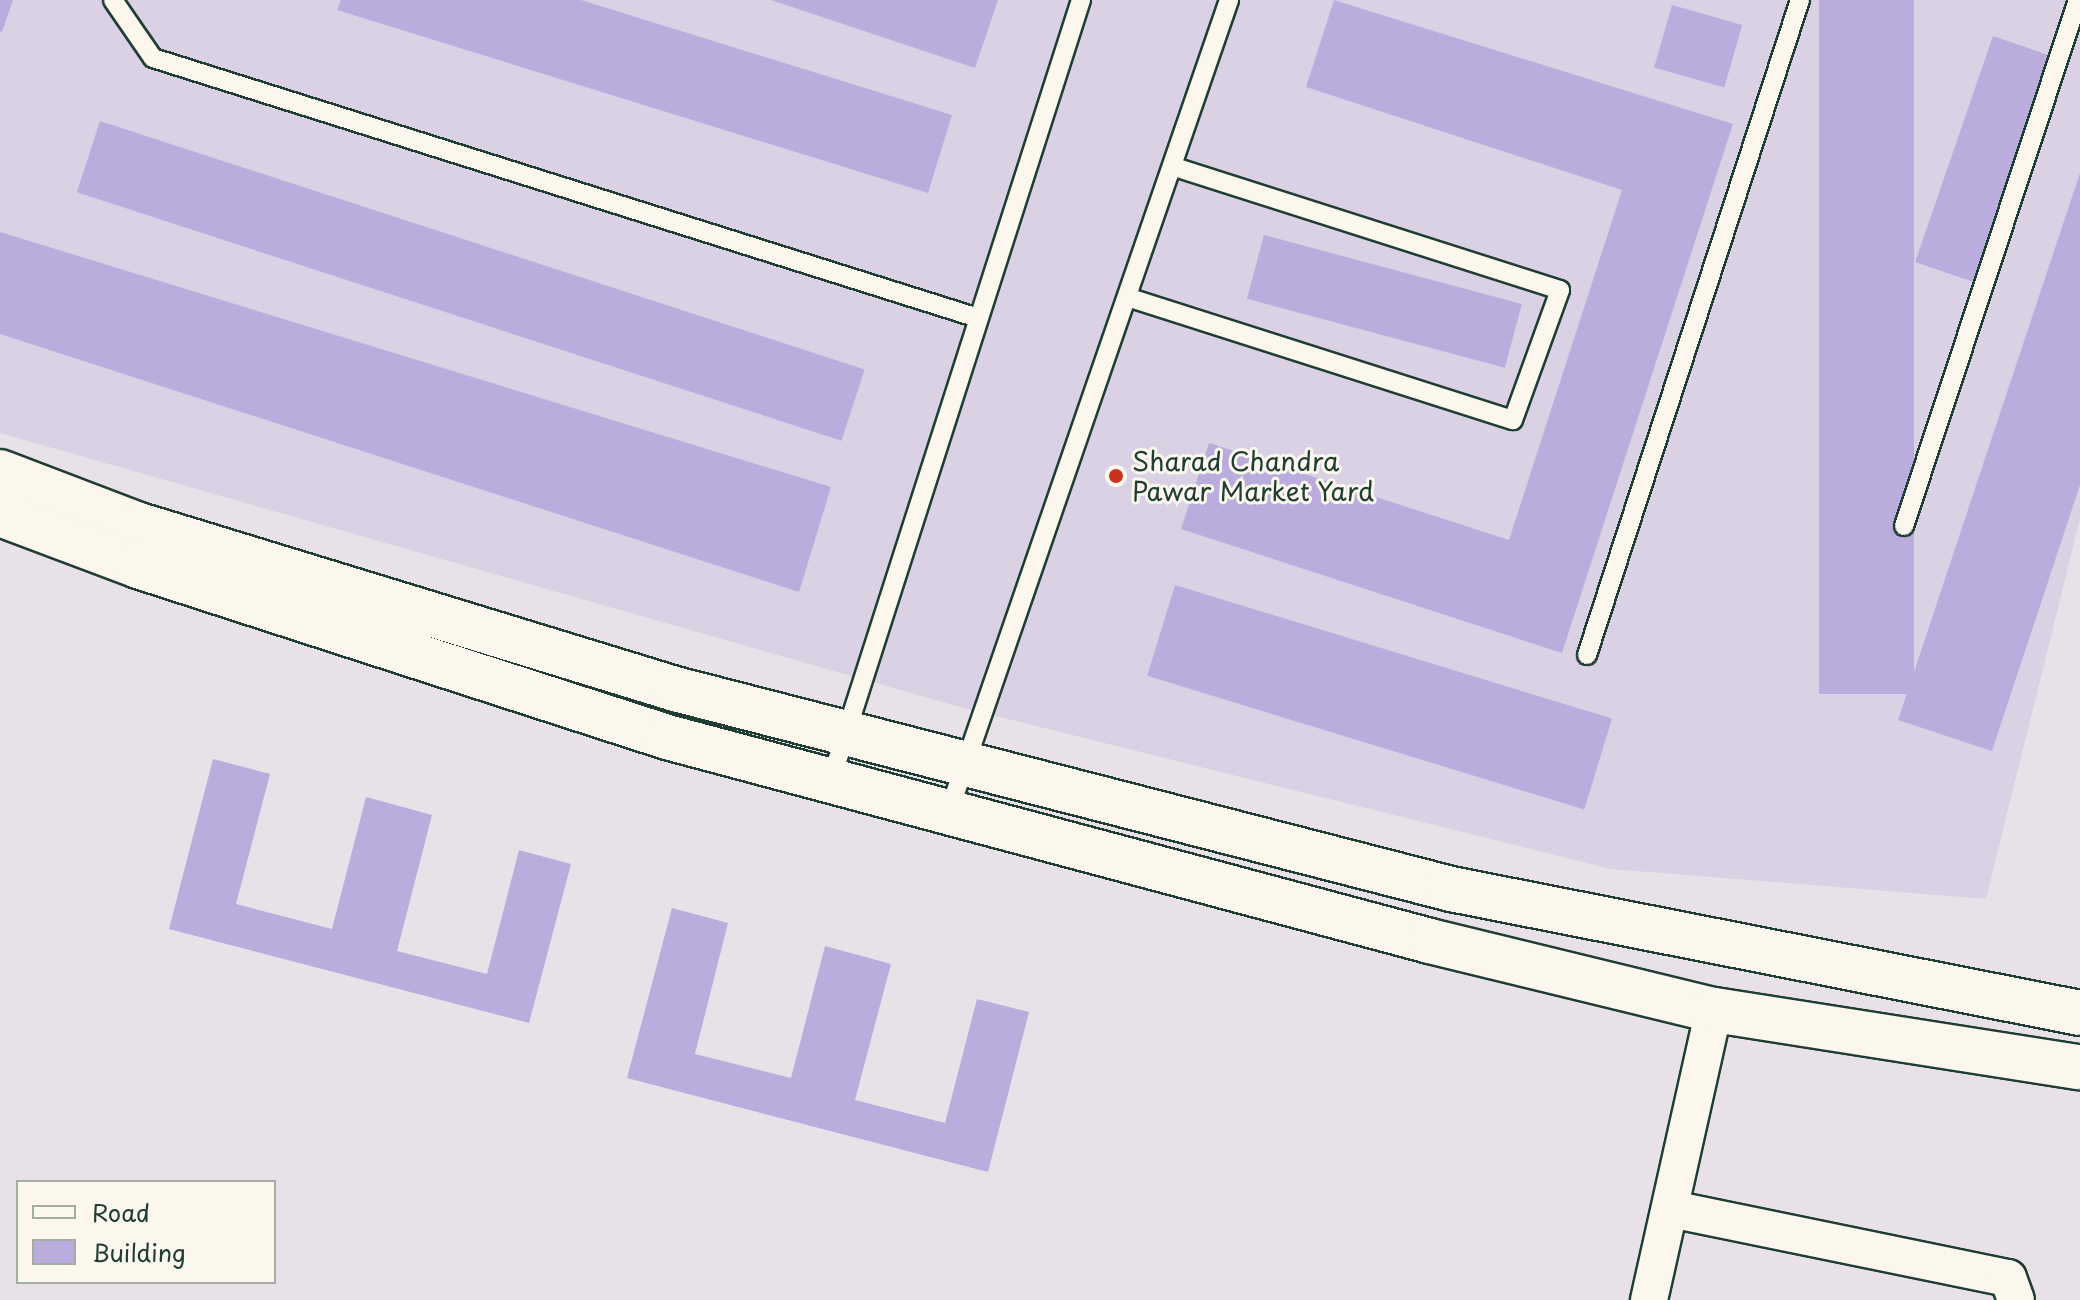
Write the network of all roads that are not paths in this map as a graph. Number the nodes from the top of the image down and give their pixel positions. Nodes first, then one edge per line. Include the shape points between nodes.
1 (113, 0) edge
2 (1081, 0) edge
3 (1229, 0) edge
4 (1800, 0) edge
5 (2078, 0) edge
6 (1172, 166) junction
7 (1127, 297) junction
8 (978, 318) junction
9 (0, 472) edge
10 (0, 514) edge
11 (1904, 526) dead end
12 (1587, 655) dead end
13 (845, 729) junction
14 (965, 763) junction
15 (831, 780) junction
16 (949, 811) junction
17 (1714, 1010) junction
18 (2080, 1013) edge
19 (2080, 1067) edge
20 (1671, 1209) junction
21 (1649, 1300) edge
22 (2016, 1300) edge

1 - 8 lane via 153,58
2 - 8 lane
3 - 6 lane
4 - 12 lane
5 - 11 lane
6 - 7 lane
6 - 7 lane via 1560,290 1513,420
7 - 14 lane
8 - 13 lane
9 - 13 highway via 139,525 645,680
10 - 15 highway via 652,733
13 - 14 highway
13 - 15 lane
14 - 16 lane
14 - 18 highway via 1451,889
15 - 16 highway
16 - 17 highway
17 - 19 highway
17 - 20 street
20 - 21 street
20 - 22 street via 2008,1278

